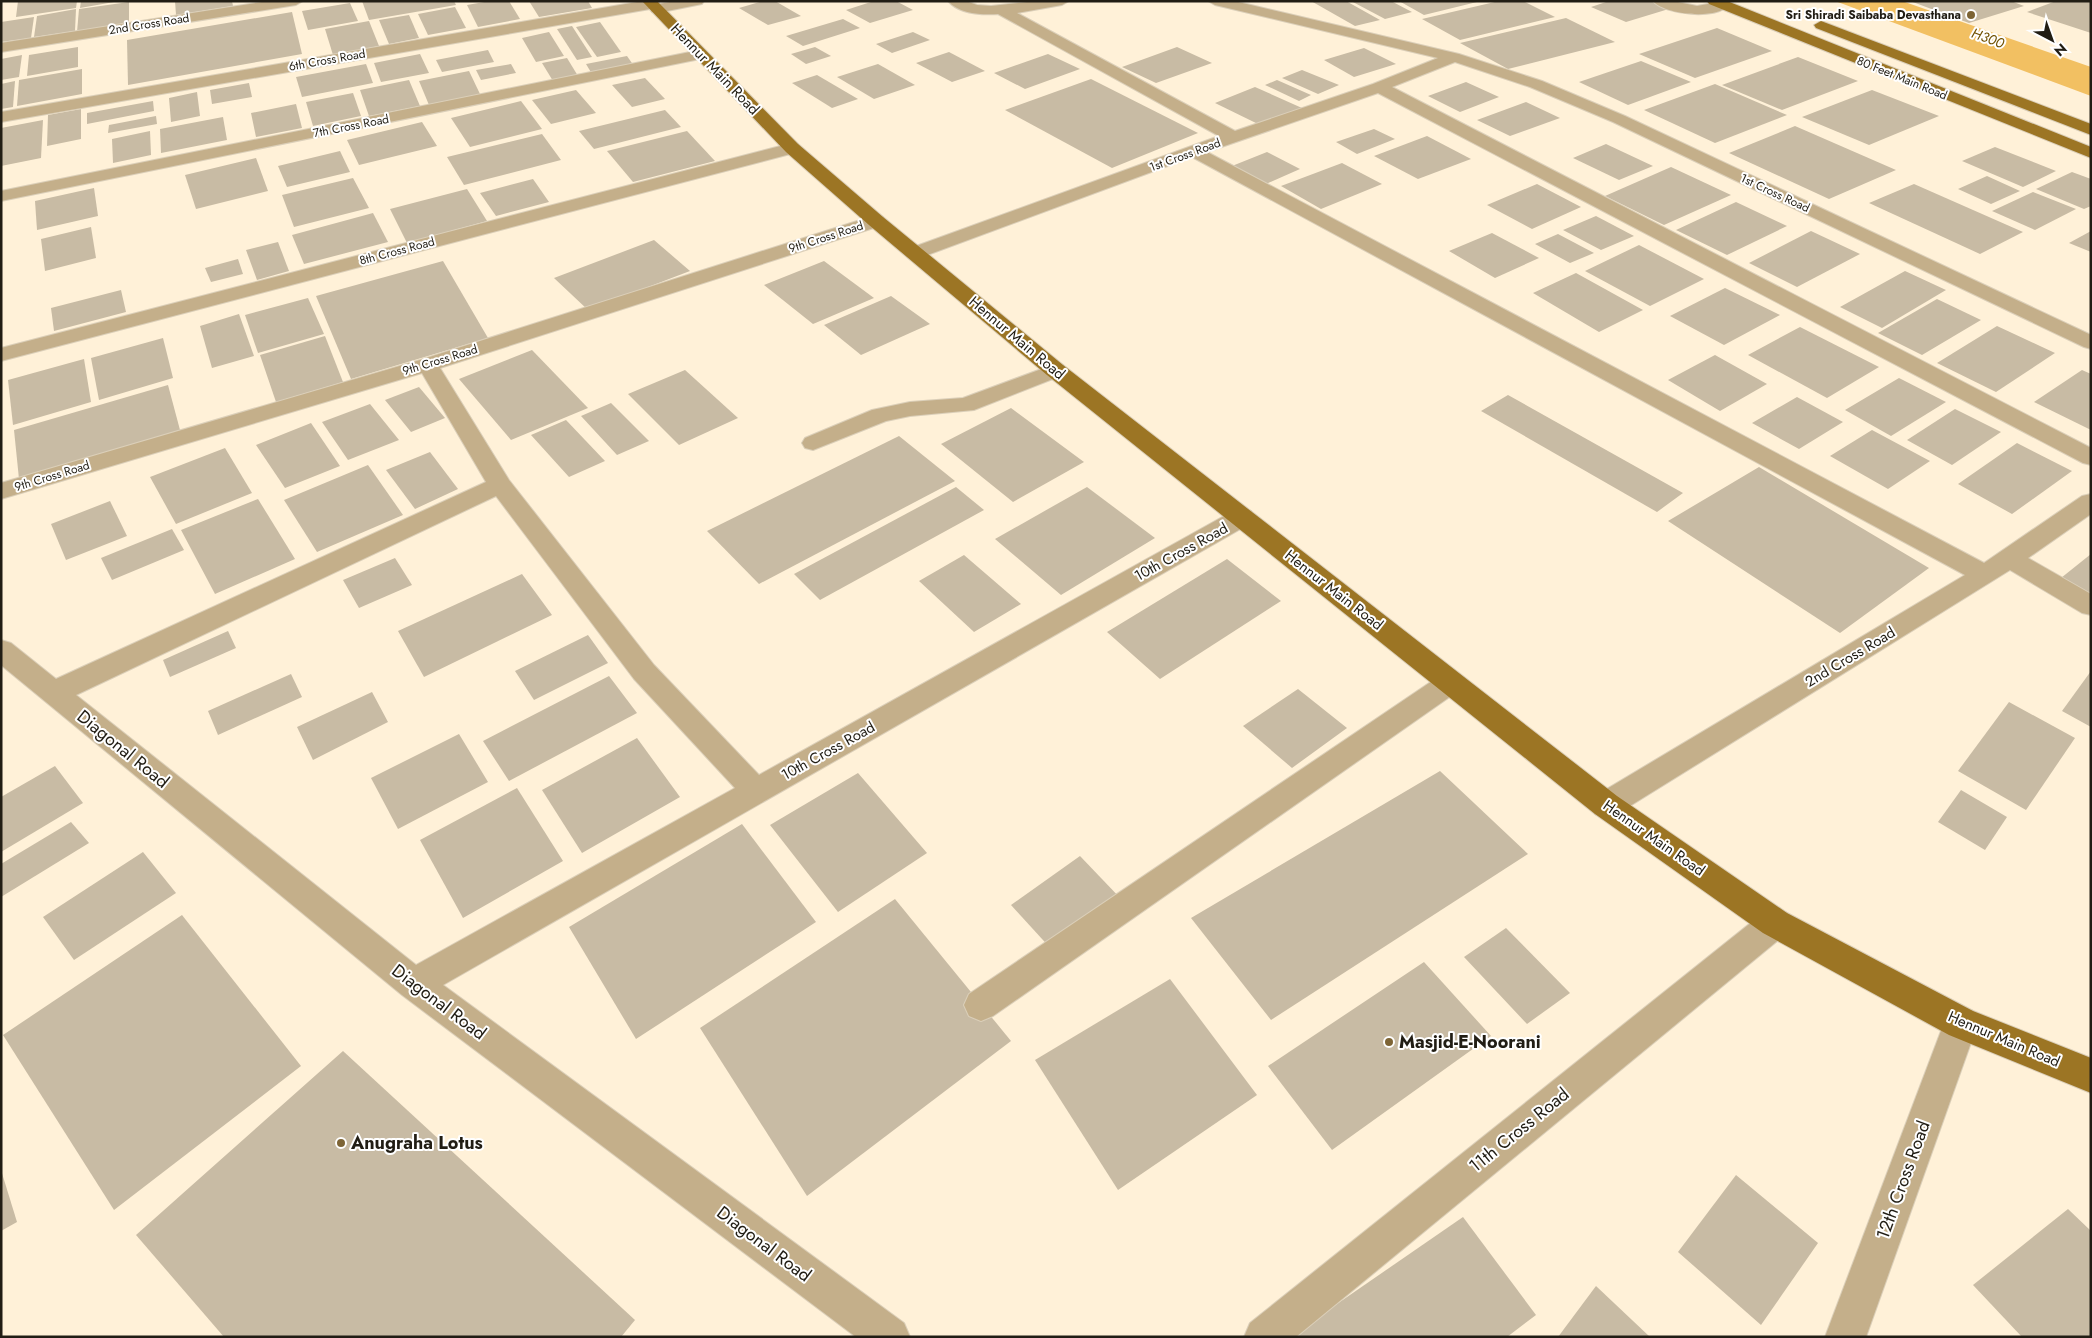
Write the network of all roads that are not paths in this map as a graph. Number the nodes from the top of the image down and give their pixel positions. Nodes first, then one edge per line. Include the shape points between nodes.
1 (296, 1) edge
2 (697, 1) edge
3 (955, 1) edge
4 (1062, 1) edge
5 (1216, 1) edge
6 (1660, 1) edge
7 (1718, 3) edge
8 (652, 5) edge
9 (1000, 10) junction
10 (1805, 19) dead end
11 (1, 48) edge
12 (700, 55) junction
13 (1454, 56) junction
14 (1379, 87) junction
15 (1, 117) edge
16 (2091, 130) edge
17 (1233, 137) junction
18 (792, 148) junction
19 (1193, 152) junction
20 (2091, 153) edge
21 (1, 196) edge
22 (876, 221) junction
23 (915, 253) junction
24 (2091, 343) edge
25 (1, 355) edge
26 (428, 365) junction
27 (1056, 370) junction
28 (813, 443) dead end
29 (2091, 458) edge
30 (500, 484) junction
31 (1, 491) edge
32 (2091, 502) edge
33 (1242, 517) junction
34 (2008, 558) junction
35 (1985, 575) junction
36 (2091, 606) edge
37 (1, 650) edge
38 (1451, 682) junction
39 (53, 693) junction
40 (757, 792) junction
41 (1606, 805) junction
42 (1774, 922) junction
43 (414, 984) junction
44 (981, 1005) dead end
45 (1961, 1023) junction
46 (2091, 1076) edge
47 (890, 1337) edge
48 (1264, 1337) edge
49 (1845, 1337) edge

1 - 11 street, 2nd Cross Road
2 - 8 street, 6th Cross Road
3 - 9 street via 974,9
4 - 9 street
5 - 13 street, 1st Cross Road
6 - 7 street via 1701,12
7 - 20 main road, 80 Feet Main Road
8 - 12 main road, Hennur Main Road
8 - 15 street, 6th Cross Road
9 - 17 street
10 - 16 main road, 80 Feet Main Road
12 - 18 main road, Hennur Main Road
12 - 21 street, 7th Cross Road
13 - 14 street, 1st Cross Road
13 - 24 street, 1st Cross Road via 1536,84 1619,119
14 - 17 street, 1st Cross Road
14 - 29 street
17 - 19 street, 1st Cross Road
18 - 22 main road, Hennur Main Road
18 - 25 street, 8th Cross Road
19 - 23 street, 1st Cross Road
19 - 35 street
22 - 23 main road, Hennur Main Road
22 - 26 street, 9th Cross Road
23 - 27 main road, Hennur Main Road
26 - 30 street
26 - 31 street, 9th Cross Road
27 - 28 street via 966,405 880,415
27 - 33 main road, Hennur Main Road
30 - 39 street
30 - 40 street via 644,672
32 - 34 street, 2nd Cross Road
33 - 38 main road, Hennur Main Road
33 - 40 street, 10th Cross Road
34 - 35 street, 2nd Cross Road
34 - 36 street
35 - 41 street, 2nd Cross Road
37 - 39 street, Diagonal Road
38 - 41 main road, Hennur Main Road
38 - 44 street
39 - 43 street, Diagonal Road
40 - 43 street, 10th Cross Road
41 - 42 main road, Hennur Main Road
42 - 45 main road, Hennur Main Road
42 - 48 street, 11th Cross Road
43 - 47 street, Diagonal Road
45 - 46 main road, Hennur Main Road
45 - 49 street, 12th Cross Road

